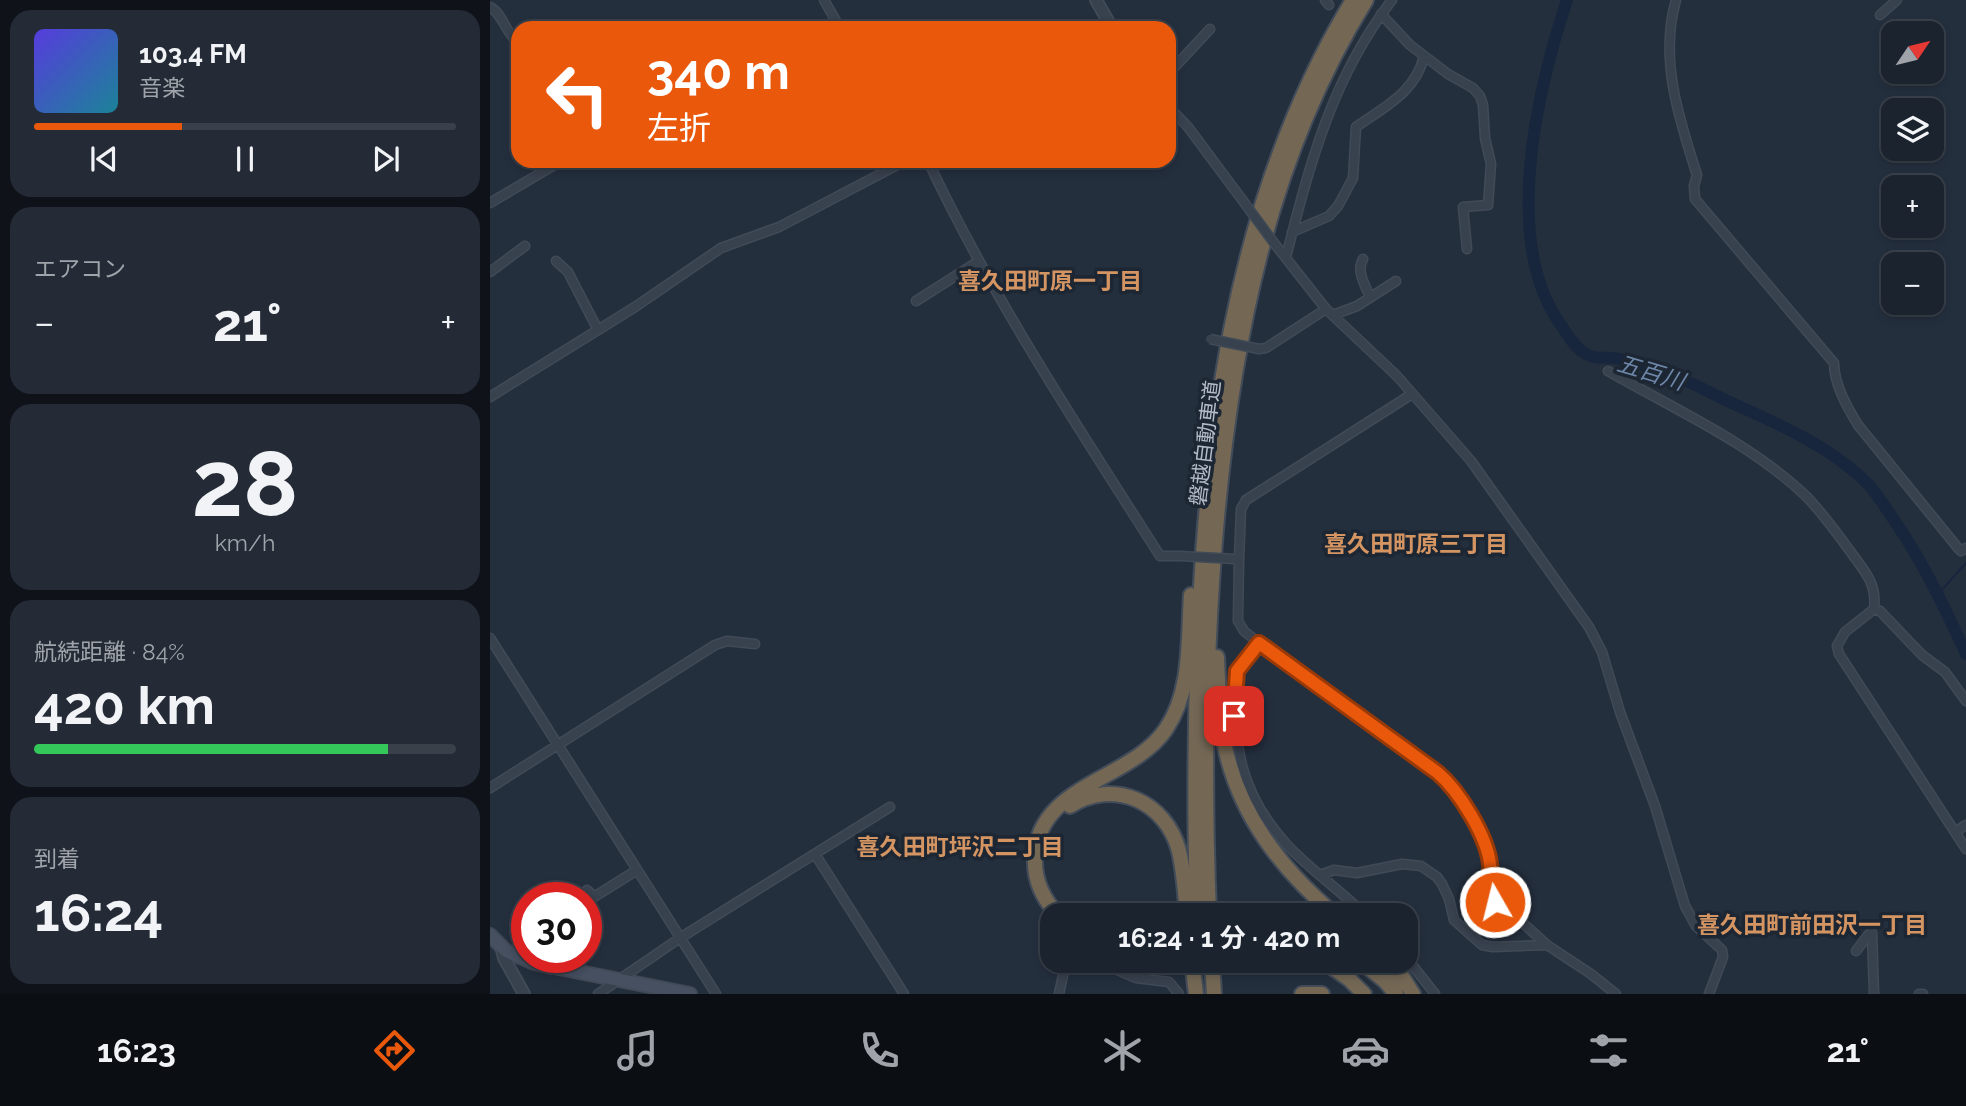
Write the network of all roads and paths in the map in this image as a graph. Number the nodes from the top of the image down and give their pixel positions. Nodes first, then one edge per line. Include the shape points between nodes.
1 (824, 0) edge
2 (1096, 0) edge
3 (1353, 0) edge
4 (1366, 0) edge
5 (1392, 0) edge
6 (1676, 0) edge
7 (1897, 0) edge
8 (490, 7) edge
9 (1381, 14) junction
10 (1880, 15) dead end
11 (836, 21) edge
12 (1108, 21) edge
13 (1210, 29) dead end
14 (511, 36) edge
15 (1424, 56) junction
16 (1176, 65) edge
17 (1176, 114) edge
18 (549, 168) edge
19 (892, 168) edge
20 (931, 168) edge
21 (490, 203) edge
22 (1292, 232) junction
23 (525, 246) dead end
24 (1467, 249) dead end
25 (1286, 257) junction
26 (1363, 259) dead end
27 (556, 261) dead end
28 (979, 261) junction
29 (490, 272) edge
30 (1396, 281) dead end
31 (1370, 297) junction
32 (916, 301) dead end
33 (1329, 312) junction
34 (598, 330) junction
35 (1208, 339) dead end
36 (1608, 371) dead end
37 (492, 392) edge
38 (1412, 394) junction
39 (1212, 463) junction
40 (1217, 526) junction
41 (1966, 548) edge
42 (1237, 559) junction
43 (1874, 609) junction
44 (490, 638) edge
45 (1259, 643) junction
46 (755, 644) dead end
47 (493, 649) edge
48 (1966, 701) edge
49 (559, 745) junction
50 (490, 788) edge
51 (890, 807) dead end
52 (1966, 825) edge
53 (1955, 832) junction
54 (1966, 849) edge
55 (816, 854) junction
56 (1286, 868) junction
57 (637, 870) junction
58 (1320, 875) junction
59 (602, 892) edge
60 (1049, 903) edge
61 (1060, 903) edge
62 (1195, 903) edge
63 (1198, 903) edge
64 (1199, 903) edge
65 (1322, 903) edge
66 (1329, 903) edge
67 (1352, 903) edge
68 (490, 935) edge
69 (680, 938) junction
70 (1546, 945) junction
71 (500, 946) junction
72 (1856, 951) dead end
73 (1418, 972) edge
74 (1063, 973) edge
75 (1124, 973) edge
76 (1193, 973) edge
77 (1202, 973) edge
78 (1213, 973) edge
79 (1340, 973) edge
80 (1354, 973) edge
81 (1375, 973) edge
82 (1388, 973) edge
83 (1399, 973) edge
84 (618, 981) junction
85 (524, 994) edge
86 (598, 994) edge
87 (690, 994) edge
88 (716, 994) edge
89 (904, 994) edge
90 (1059, 994) edge
91 (1179, 994) edge
92 (1196, 994) edge
93 (1203, 994) edge
94 (1214, 994) edge
95 (1302, 994) edge
96 (1322, 994) edge
97 (1364, 994) edge
98 (1373, 994) edge
99 (1396, 994) edge
100 (1403, 994) edge
101 (1413, 994) edge
102 (1435, 994) edge
103 (1616, 994) edge
104 (1709, 994) edge
105 (1874, 994) edge

1 - 11 street
2 - 12 street
3 - 39 highway, 磐越自動車道 via 1299,104 1260,208 1225,361
4 - 40 highway, 磐越自動車道 via 1309,108 1263,240 1237,361
5 - 9 street
6 - 41 street via 1671,87 1697,175 1695,199 1834,363 1836,379 1858,425 1958,548
7 - 10 street
8 - 14 street
9 - 15 street
9 - 22 street via 1336,93
13 - 16 street
15 - 22 street via 1410,87 1356,127 1353,178 1338,206 1329,216
15 - 24 street via 1473,88 1483,106 1491,164 1488,205 1463,207
17 - 25 street, bridge
18 - 21 street
19 - 34 street via 779,227 721,248
20 - 28 street
22 - 25 street
23 - 29 street
25 - 33 street
26 - 31 street via 1361,275
27 - 34 street via 568,272
28 - 32 street
28 - 42 street, bridge via 1033,356 1160,556
30 - 31 street
31 - 33 street via 1356,306
33 - 35 street, bridge via 1266,348
33 - 38 street
34 - 37 street
36 - 43 street via 1746,451 1805,496 1866,574 1875,591
38 - 42 street via 1246,500 1241,509
38 - 104 street via 1471,461 1595,637 1685,906 1696,926 1721,950 1723,957
39 - 60 highway via 1196,534 1180,699 1170,723 1147,750 1072,795 1045,822 1037,843 1036,877
39 - 63 highway, 磐越自動車道 via 1196,705
40 - 56 highway via 1216,652 1225,748 1247,810
40 - 64 highway, 磐越自動車道
42 - 45 street via 1238,621
43 - 48 street via 1945,672
43 - 53 street via 1844,632 1836,649
44 - 47 street
45 - 58 street via 1236,676 1238,756 1251,791 1276,831
45 - 70 street via 1449,782 1463,800 1489,858 1495,902
46 - 49 street via 727,640 715,645
47 - 49 street
49 - 50 street
49 - 57 street
51 - 55 street
52 - 53 street
53 - 54 street
55 - 69 street
55 - 89 street
56 - 65 highway
56 - 66 highway
57 - 59 street
57 - 69 street
58 - 67 street
58 - 70 street via 1334,870 1357,873 1402,864 1420,866 1442,884 1454,920 1482,945
61 - 62 highway via 1044,874 1047,836 1069,807 1086,797 1107,793 1128,795 1147,804 1170,829
68 - 71 main road
69 - 84 street
69 - 88 street
70 - 103 street
71 - 84 main road via 534,963
71 - 85 street
72 - 105 street via 1872,933
73 - 102 street
74 - 90 street
75 - 91 street via 1169,982
76 - 92 highway
77 - 93 highway
78 - 94 highway
79 - 97 highway
80 - 98 highway
81 - 99 highway
82 - 100 highway
83 - 101 highway
84 - 86 street
84 - 87 main road
95 - 96 highway

